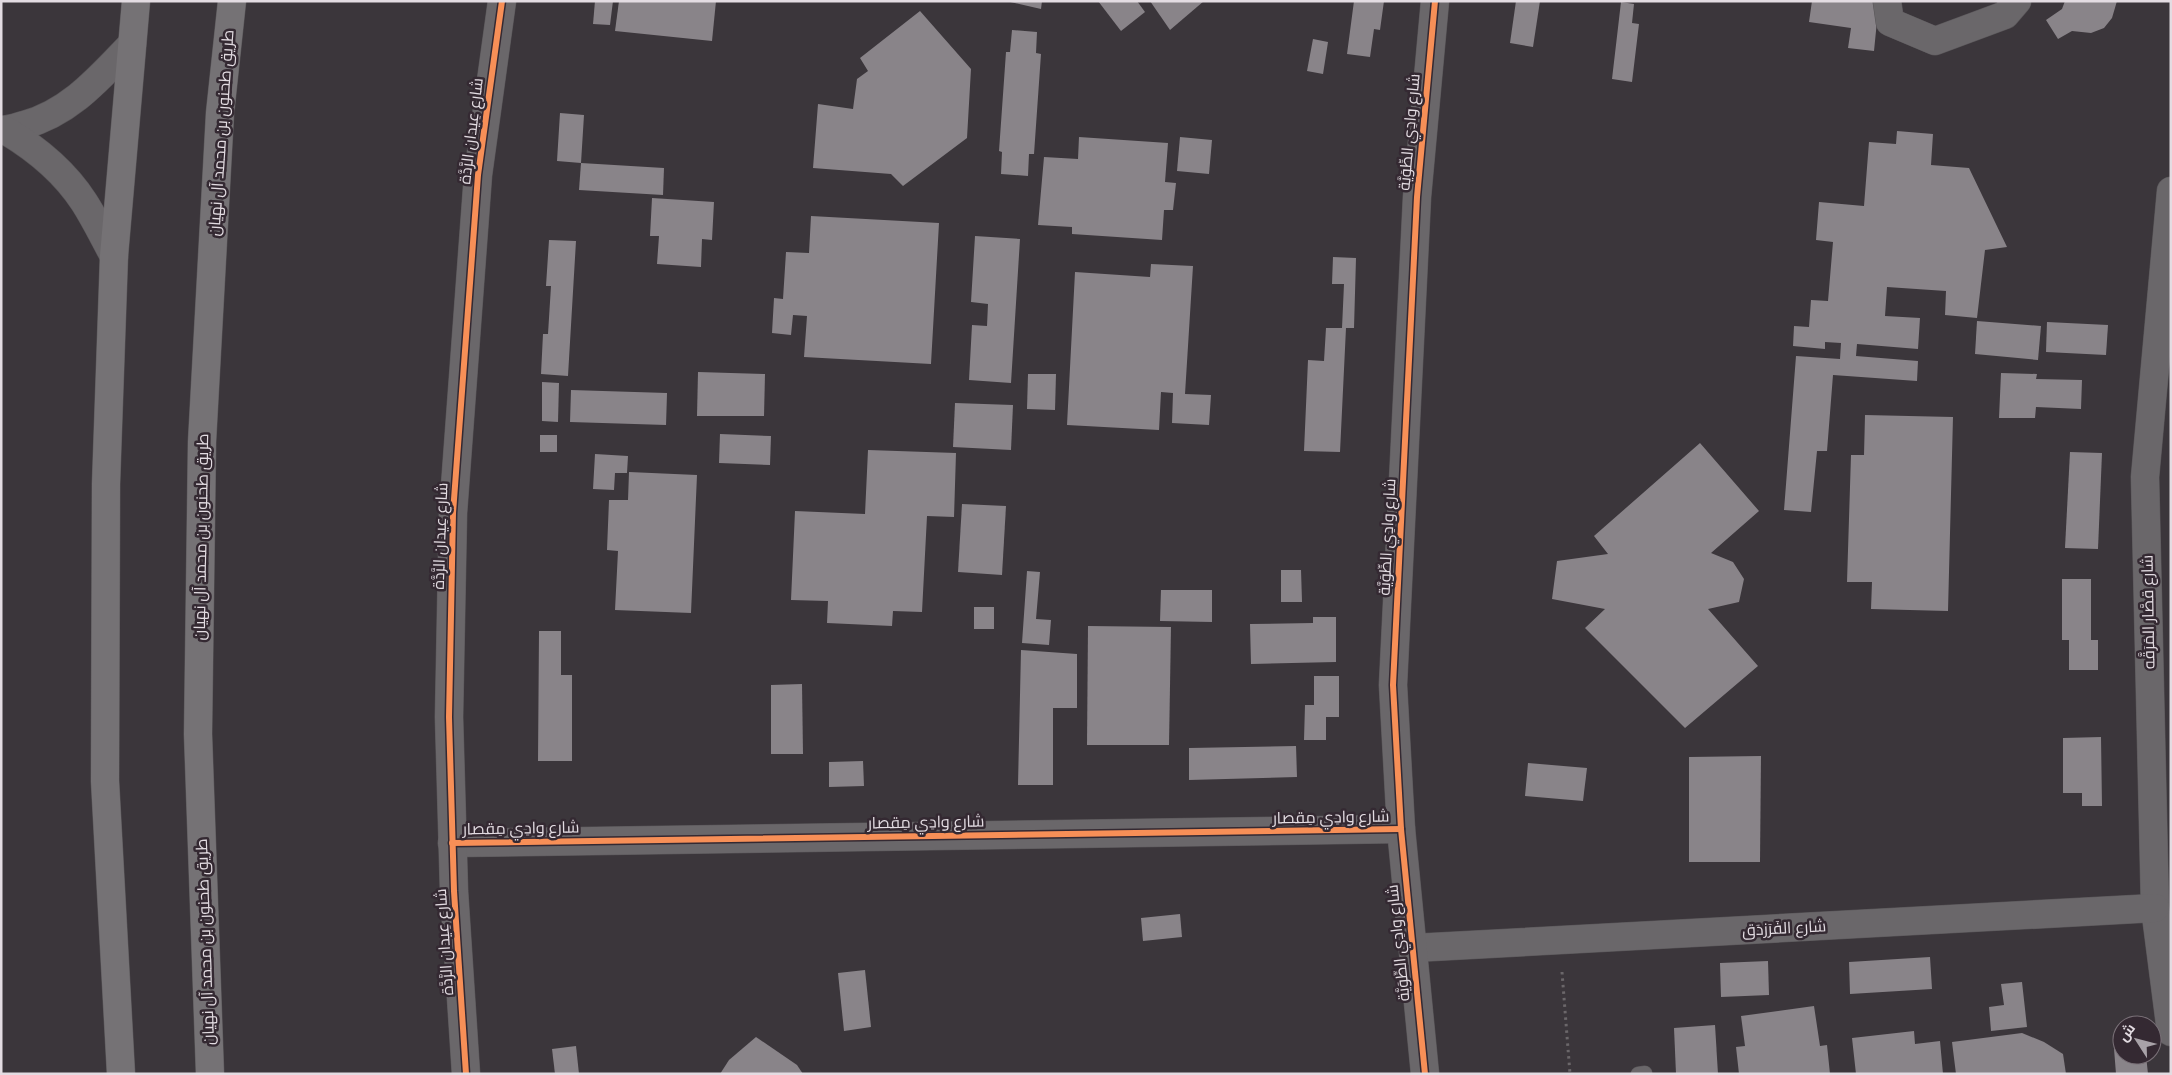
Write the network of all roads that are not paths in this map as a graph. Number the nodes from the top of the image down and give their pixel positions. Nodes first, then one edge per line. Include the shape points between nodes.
1 (136, 1) edge
2 (232, 1) edge
3 (502, 1) edge
4 (1435, 1) edge
5 (1887, 1) edge
6 (2017, 1) edge
7 (132, 44) junction
8 (3, 130) edge
9 (2171, 191) edge
10 (114, 256) junction
11 (1401, 829) junction
12 (452, 843) junction
13 (2155, 908) junction
14 (1413, 948) junction
15 (2171, 1032) edge
16 (121, 1074) edge
17 (210, 1074) edge
18 (466, 1074) edge
19 (1425, 1074) edge

1 - 7 main road
2 - 17 main road, طريق طحنون بن محمد آل نهيان via 220,113 202,452 198,734
3 - 12 street, شارع عِيدان الرَّدَّة via 478,174 454,513 449,717
4 - 11 street, شارع وادِي الطِّوَيَّة via 1417,197 1394,685
5 - 6 street via 1890,22 1935,41 2005,15
7 - 8 street via 73,102 29,124
7 - 10 main road
8 - 10 street via 49,160 68,180 85,203
9 - 13 street, شارع قصَّار المَرَقَّه via 2145,477
10 - 16 main road via 106,484 105,781
11 - 12 street, شارع وادِي مِقصار
11 - 14 street, شارع وادِي الطِّوَيَّة
12 - 18 street, شارع عِيدان الرَّدَّة
13 - 14 street, شارع الفَرَزدَق
13 - 15 street, شارع قصَّار المَرَقَّه
14 - 19 street, شارع وادِي الطِّوَيَّة

